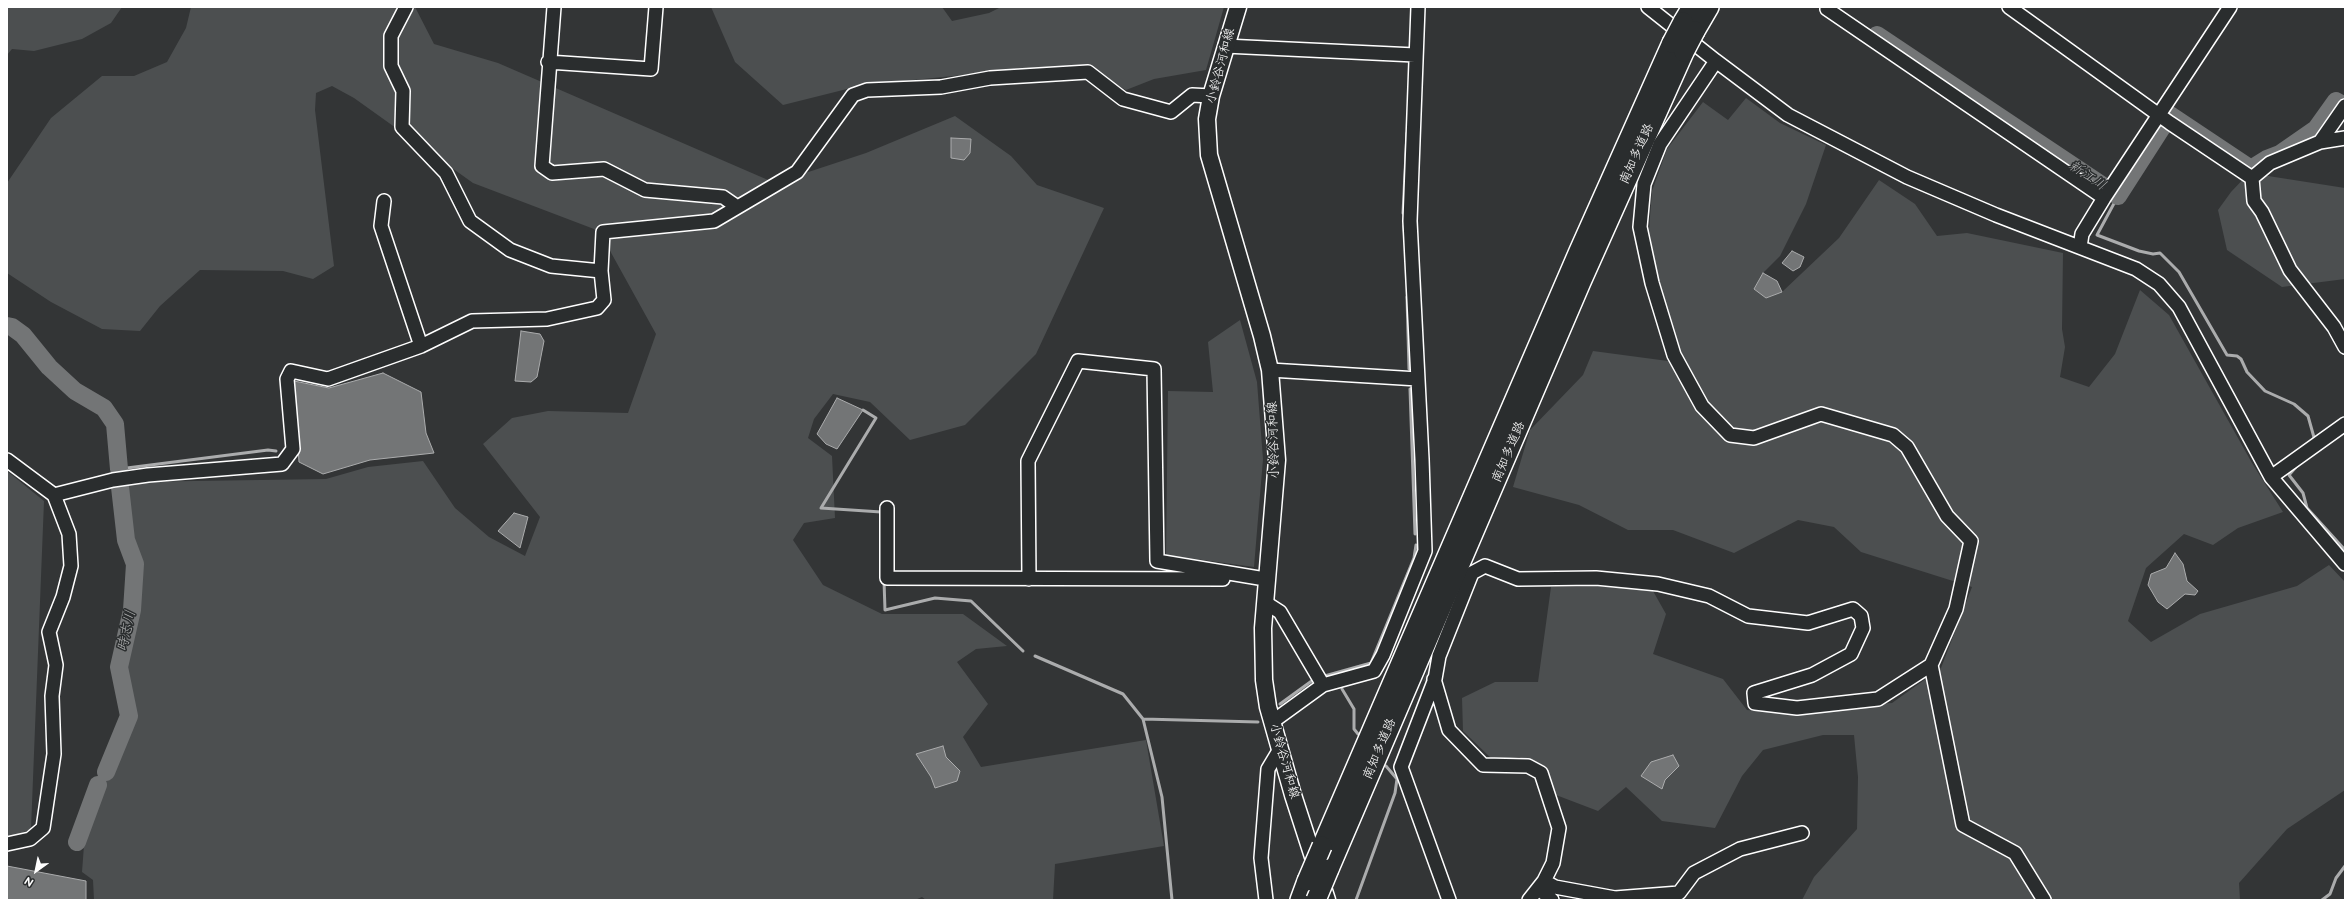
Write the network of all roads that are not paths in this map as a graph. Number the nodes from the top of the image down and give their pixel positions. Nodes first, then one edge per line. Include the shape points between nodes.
1 (406, 7) edge
2 (554, 7) edge
3 (656, 7) edge
4 (1238, 7) edge
5 (1418, 7) edge
6 (1648, 7) edge
7 (1709, 7) edge
8 (2009, 7) edge
9 (2230, 7) edge
10 (1827, 8) edge
11 (1690, 20) edge
12 (1225, 46) junction
13 (1678, 48) junction
14 (1415, 55) junction
15 (1716, 61) junction
16 (548, 62) junction
17 (1211, 96) junction
18 (2343, 109) edge
19 (2163, 118) junction
20 (2345, 138) edge
21 (2320, 142) junction
22 (2252, 178) junction
23 (2104, 197) junction
24 (384, 201) dead end
25 (736, 206) junction
26 (2080, 247) junction
27 (601, 271) junction
28 (421, 346) junction
29 (2345, 347) edge
30 (1270, 370) junction
31 (1418, 378) junction
32 (2345, 424) edge
33 (7, 460) edge
34 (2271, 477) junction
35 (54, 495) junction
36 (887, 508) dead end
37 (2345, 564) edge
38 (1028, 579) junction
39 (1264, 579) junction
40 (1266, 603) junction
41 (1931, 665) junction
42 (1432, 677) junction
43 (1323, 685) junction
44 (1272, 722) junction
45 (1280, 749) junction
46 (1802, 834) dead end
47 (7, 844) edge
48 (1542, 885) junction
49 (1266, 900) edge
50 (1300, 900) edge
51 (1316, 900) edge
52 (1327, 900) edge
53 (1449, 900) edge
54 (1529, 900) edge
55 (1552, 900) edge
56 (2044, 900) edge

1 - 27 street via 391,36 391,66 404,91 402,127 446,173 470,221 517,253 551,266
2 - 16 street
3 - 16 street via 651,69
4 - 12 main road, 小鈴谷河和線
5 - 14 street
6 - 15 street
7 - 11 highway, 南知多道路
8 - 19 street
9 - 19 street
10 - 23 street
11 - 13 highway, 南知多道路, bridge
12 - 14 street
12 - 17 main road, 小鈴谷河和線
13 - 50 highway, 南知多道路, bridge via 1579,251
13 - 51 highway, 南知多道路, bridge via 1581,282
14 - 31 street via 1410,221
15 - 26 street via 1788,115 1907,177
15 - 41 street via 1660,144 1644,184 1640,227 1652,283 1674,355 1702,406 1730,435 1754,438 1821,414 1893,435 1907,447 1947,516 1972,541 1956,609
16 - 25 street via 542,166 552,173 604,169 645,190 723,197
17 - 25 street via 1192,95 1171,112 1123,99 1088,72 990,78 941,87 867,90 853,95 797,172
17 - 30 main road, 小鈴谷河和線 via 1207,119 1209,155
18 - 21 street
19 - 22 street
19 - 23 street
20 - 21 street
21 - 22 street via 2270,163
22 - 29 street via 2254,201 2262,212 2290,270 2334,327
23 - 26 street via 2082,234
24 - 28 street via 381,226
25 - 27 street via 714,221 603,232
26 - 34 street via 2136,269 2159,284 2170,295
27 - 28 street via 604,300 597,308 547,319 472,321
28 - 35 street via 328,380 291,371 287,379 292,449 282,464 148,475 113,480
30 - 31 street
30 - 39 main road, 小鈴谷河和線 via 1277,460
31 - 43 street via 1425,551 1387,657 1374,671
32 - 34 street
33 - 35 street
34 - 37 street
35 - 47 street via 69,534 71,566 63,597 49,632 56,665 52,696 54,754 43,828 30,839
36 - 38 street via 887,578
38 - 39 street
38 - 39 street via 1028,461 1078,361 1154,369 1157,562
39 - 40 main road, 小鈴谷河和線
40 - 43 street via 1280,612
40 - 44 main road, 小鈴谷河和線 via 1263,628 1264,680
41 - 42 street via 1878,699 1797,708 1754,703 1754,693 1812,675 1851,654 1863,628 1861,616 1853,609 1808,623 1748,616 1709,596 1658,584 1596,578 1518,578 1485,566 1472,573
41 - 56 street via 1962,825 2016,853
42 - 48 street via 1449,730 1483,765 1528,766 1541,773 1559,828 1553,863
42 - 53 street via 1401,768
43 - 44 street
44 - 45 main road, 小鈴谷河和線
45 - 49 street via 1268,769 1261,862
45 - 52 main road, 小鈴谷河和線
46 - 48 street via 1740,849 1694,873 1678,893 1614,898
48 - 54 street
48 - 55 street

